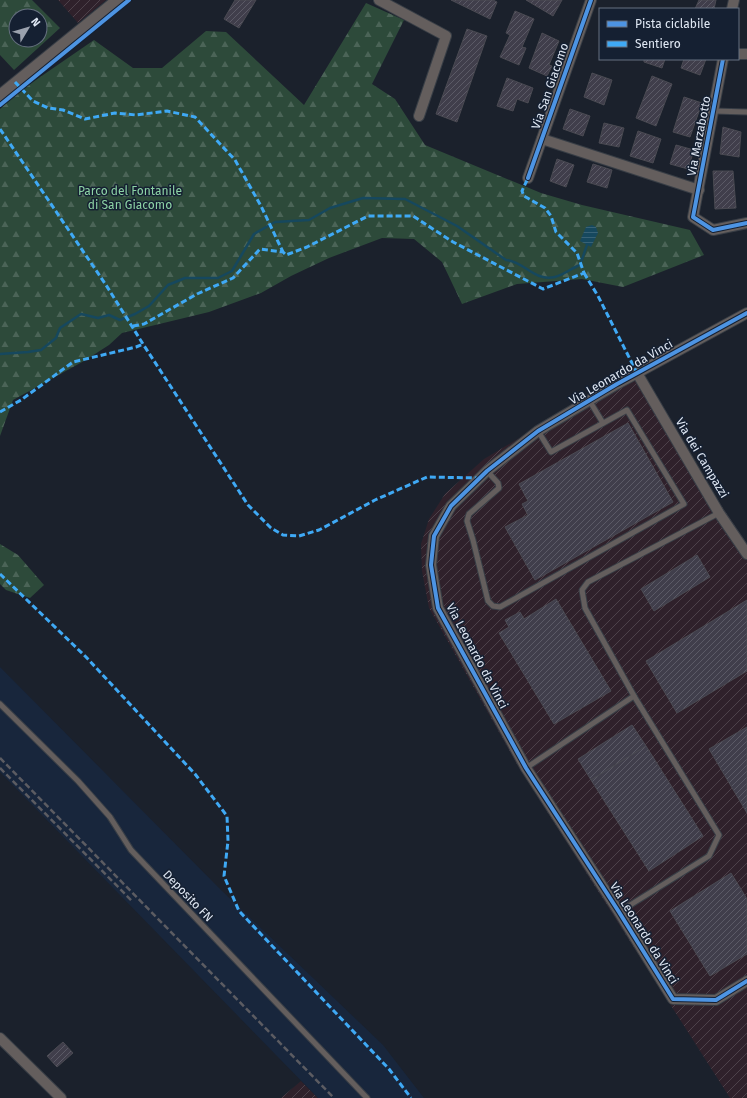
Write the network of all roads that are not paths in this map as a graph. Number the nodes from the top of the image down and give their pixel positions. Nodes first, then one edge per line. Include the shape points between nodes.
1 (118, 0) edge
2 (379, 0) edge
3 (591, 0) edge
4 (723, 60) edge
5 (0, 96) edge
6 (714, 111) junction
7 (747, 112) edge
8 (419, 116) dead end
9 (542, 139) junction
10 (528, 178) dead end
11 (699, 190) junction
12 (747, 223) edge
13 (747, 313) edge
14 (637, 373) junction
15 (589, 400) junction
16 (603, 424) junction
17 (538, 431) junction
18 (487, 471) junction
19 (719, 513) junction
20 (747, 554) edge
21 (634, 696) junction
22 (0, 704) edge
23 (526, 768) junction
24 (619, 912) junction
25 (747, 981) edge
26 (0, 1038) edge
27 (61, 1098) edge
28 (367, 1098) edge

1 - 5 street
2 - 8 street via 446,36
3 - 9 street, Via San Giacomo
4 - 6 street, Via Marzabotto
6 - 7 lane
6 - 11 street, Via Marzabotto
9 - 10 street, Via San Giacomo
9 - 11 street
11 - 12 street, Via Marzabotto via 693,217 712,230
13 - 14 street, Via Leonardo da Vinci
14 - 15 street, Via Leonardo da Vinci
14 - 19 street, Via dei Campazzi
15 - 16 lane
15 - 17 street, Via Leonardo da Vinci
16 - 17 lane via 551,452
16 - 18 lane via 627,410 684,504 500,607 493,606 488,601 466,521 469,514 499,488 498,483
17 - 18 street, Via Leonardo da Vinci
18 - 23 street, Via Leonardo da Vinci via 451,506 434,536 431,565 438,608
19 - 20 street, Via dei Campazzi
19 - 21 lane via 588,582 582,590 585,608
21 - 23 lane
21 - 24 lane via 719,835 709,856
22 - 28 lane, Deposito FN via 78,781 110,817 131,850
23 - 24 street, Via Leonardo da Vinci
24 - 25 street, Via Leonardo da Vinci via 673,999 716,1000
26 - 27 street

